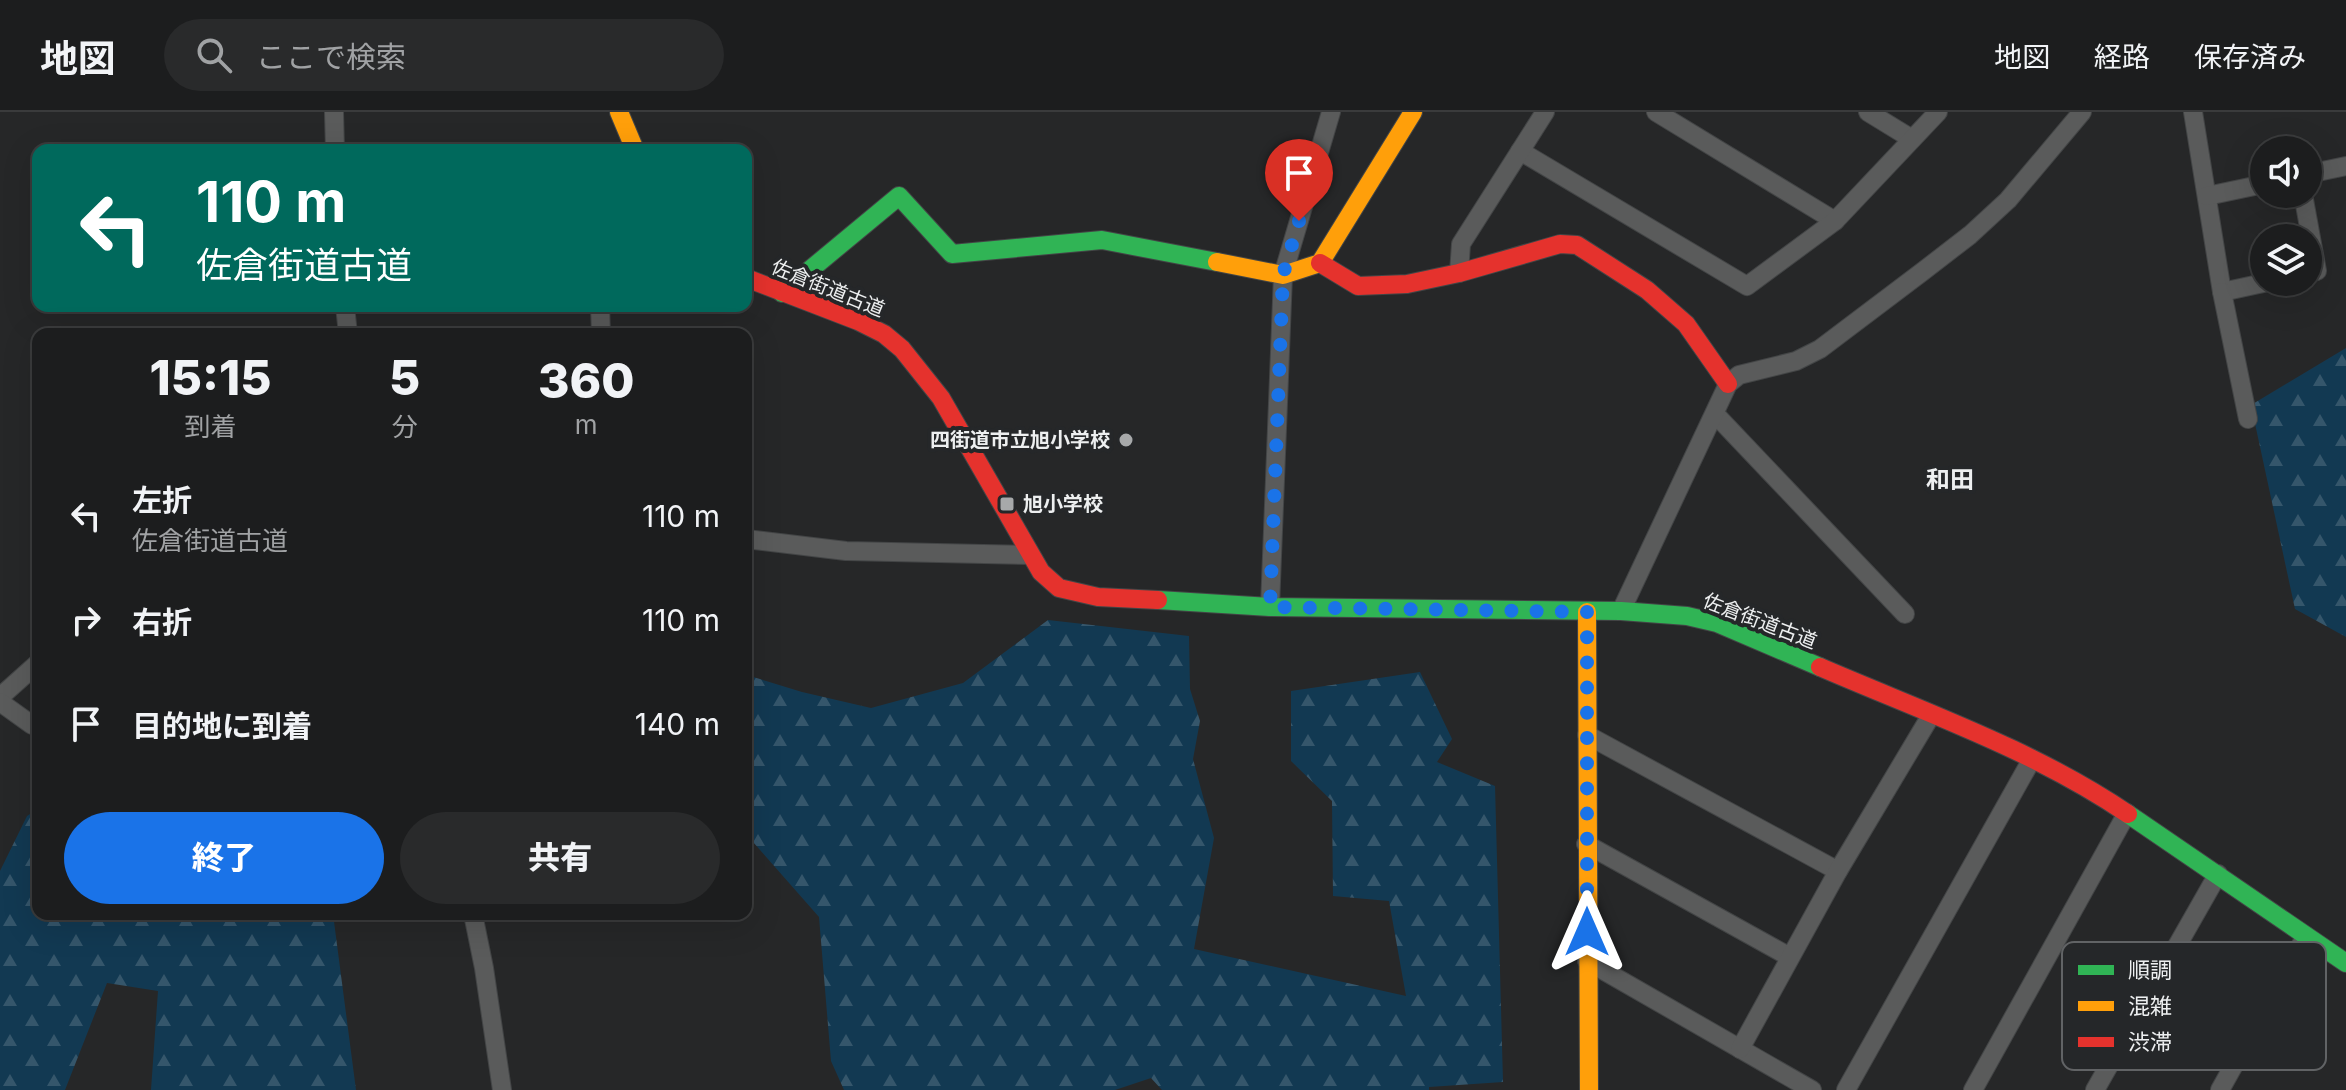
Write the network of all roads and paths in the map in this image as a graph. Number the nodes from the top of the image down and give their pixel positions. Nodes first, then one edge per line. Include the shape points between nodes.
1 (334, 112) edge
2 (619, 112) edge
3 (1331, 112) edge
4 (1413, 112) edge
5 (1545, 112) edge
6 (1656, 112) edge
7 (1868, 112) edge
8 (1938, 112) edge
9 (2082, 112) edge
10 (2193, 112) edge
11 (1912, 139) junction
12 (335, 144) edge
13 (632, 144) edge
14 (1520, 151) junction
15 (2346, 166) edge
16 (2322, 171) edge
17 (2250, 187) edge
18 (2207, 196) junction
19 (1835, 221) junction
20 (1320, 263) junction
21 (1459, 273) junction
22 (1283, 275) junction
23 (752, 280) edge
24 (2250, 286) edge
25 (2222, 292) junction
26 (782, 293) junction
27 (1728, 384) junction
28 (1715, 414) junction
29 (2248, 419) dead end
30 (752, 540) edge
31 (1030, 555) junction
32 (1270, 607) junction
33 (1621, 611) junction
34 (1587, 612) junction
35 (1905, 614) dead end
36 (32, 669) edge
37 (0, 700) edge
38 (1930, 717) junction
39 (32, 725) edge
40 (1587, 735) junction
41 (2032, 759) junction
42 (2127, 813) junction
43 (1586, 844) junction
44 (1838, 871) junction
45 (2218, 874) junction
46 (474, 920) edge
47 (2306, 936) junction
48 (2179, 942) edge
49 (2303, 942) edge
50 (2315, 942) edge
51 (2326, 950) edge
52 (1790, 957) junction
53 (1587, 961) junction
54 (2346, 963) edge
55 (1740, 1049) junction
56 (2106, 1070) edge
57 (2231, 1070) edge
58 (502, 1090) edge
59 (1589, 1090) edge
60 (1812, 1090) edge
61 (1846, 1090) edge
62 (1973, 1090) edge
63 (2095, 1090) edge
64 (2220, 1090) edge

1 - 12 street
2 - 13 street
3 - 22 street
4 - 20 street
5 - 14 street
6 - 19 street
7 - 11 street
8 - 11 street
9 - 27 street via 2008,200 1922,272 1820,349 1796,361 1739,375
10 - 18 street
11 - 19 street
14 - 19 street via 1747,286
14 - 21 street via 1461,244
15 - 16 street
17 - 18 street
18 - 25 street
20 - 21 street via 1358,286 1407,284
20 - 22 street
21 - 27 street via 1560,244 1577,245 1647,290 1686,324
22 - 26 street via 1102,240 952,254 899,196
22 - 32 street
23 - 26 street, 佐倉街道古道
24 - 25 street
25 - 29 street
26 - 31 street, 佐倉街道古道 via 858,321 902,349 941,398
27 - 28 street
28 - 33 street
28 - 35 street
30 - 31 street via 846,551
31 - 32 street, 佐倉街道古道 via 1059,588 1077,594
32 - 34 street, 佐倉街道古道
33 - 34 street, 佐倉街道古道
33 - 38 street, 佐倉街道古道 via 1717,623
34 - 40 street
36 - 37 street
37 - 39 street
38 - 41 street, 佐倉街道古道
38 - 44 street
40 - 43 street
40 - 44 street
41 - 42 street, 佐倉街道古道
41 - 61 street
42 - 45 street, 佐倉街道古道
42 - 62 street
43 - 52 street
43 - 53 street
44 - 52 street
45 - 47 street, 佐倉街道古道
45 - 48 street
46 - 58 street
47 - 49 street
47 - 50 street, 佐倉街道古道
51 - 54 street, 佐倉街道古道
52 - 55 street
53 - 55 street
53 - 59 street
55 - 60 street
56 - 63 street
57 - 64 street

